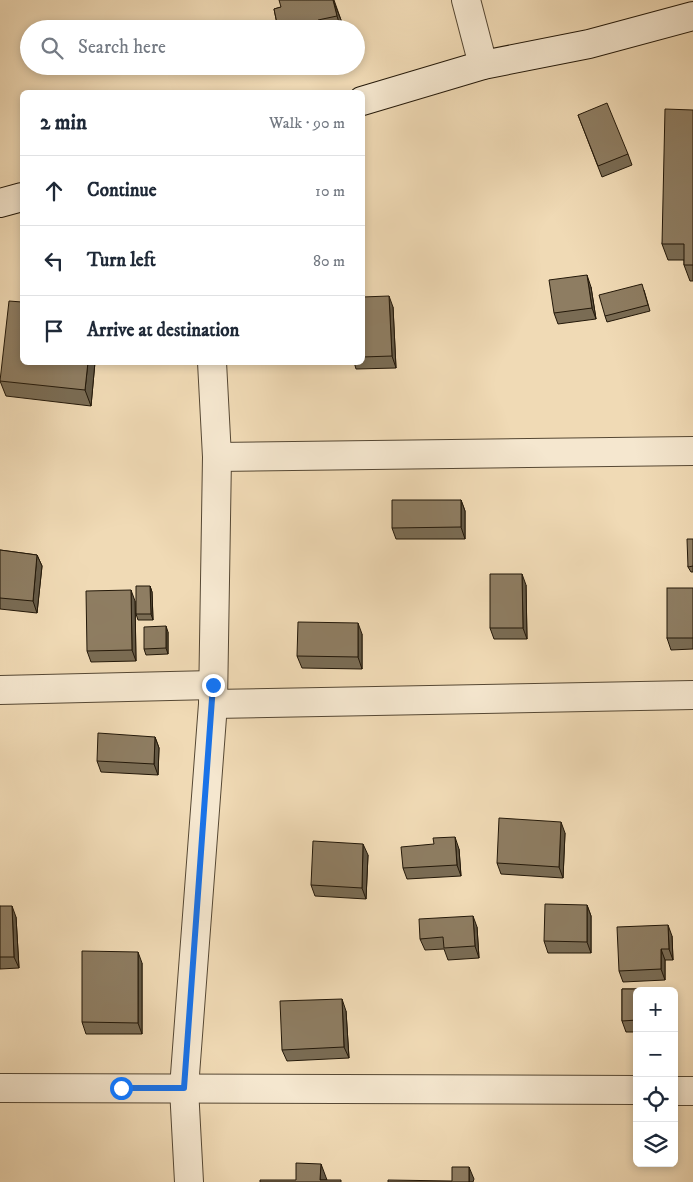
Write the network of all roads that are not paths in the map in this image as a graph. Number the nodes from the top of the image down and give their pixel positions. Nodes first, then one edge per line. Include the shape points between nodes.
1 (466, 0) edge
2 (693, 16) edge
3 (483, 66) junction
4 (365, 100) edge
5 (20, 198) edge
6 (0, 203) edge
7 (212, 365) edge
8 (693, 451) edge
9 (217, 457) junction
10 (0, 690) edge
11 (213, 694) junction
12 (693, 694) edge
13 (0, 1088) edge
14 (184, 1088) junction
15 (633, 1090) edge
16 (678, 1091) edge
17 (693, 1091) edge
18 (189, 1182) edge

1 - 3 street
2 - 3 street via 589,44
3 - 4 street
5 - 6 street
7 - 9 street
8 - 9 street
9 - 11 street
10 - 11 street
11 - 12 street
11 - 14 street
13 - 14 street
14 - 15 street
14 - 18 street
16 - 17 street

